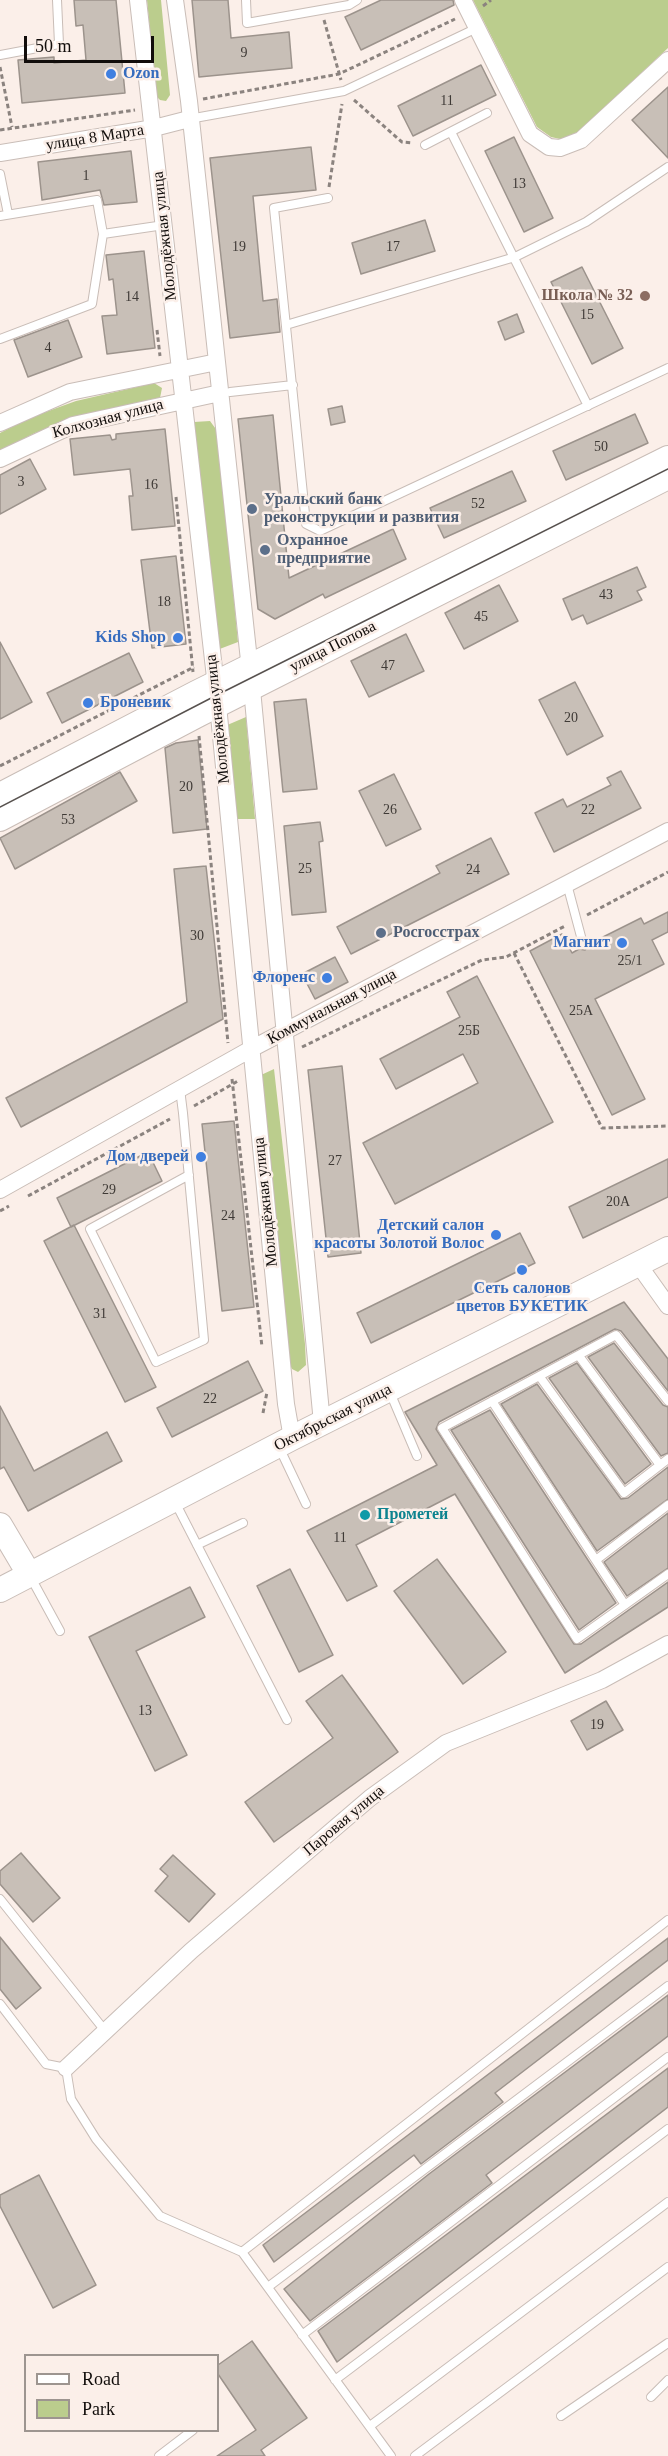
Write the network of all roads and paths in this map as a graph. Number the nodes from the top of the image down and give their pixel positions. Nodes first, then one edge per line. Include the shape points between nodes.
1 (57, 0) edge
2 (138, 0) edge
3 (175, 0) edge
4 (246, 0) edge
5 (357, 0) edge
6 (486, 0) edge
7 (491, 0) edge
8 (486, 5) junction
9 (466, 6) edge
10 (477, 28) junction
11 (0, 55) edge
12 (668, 60) edge
13 (0, 65) edge
14 (344, 91) junction
15 (189, 101) junction
16 (150, 108) junction
17 (487, 113) dead end
18 (189, 119) junction
19 (12, 127) junction
20 (154, 128) junction
21 (0, 130) edge
22 (451, 132) junction
23 (425, 145) joint
24 (0, 153) edge
25 (668, 167) edge
26 (0, 174) edge
27 (327, 198) dead end
28 (4, 215) edge
29 (164, 225) junction
30 (103, 234) junction
31 (515, 257) junction
32 (156, 319) dead end
33 (286, 325) junction
34 (0, 339) edge
35 (216, 362) junction
36 (668, 368) edge
37 (180, 370) junction
38 (161, 373) junction
39 (293, 385) junction
40 (225, 392) junction
41 (183, 400) junction
42 (588, 406) junction
43 (0, 423) edge
44 (668, 458) edge
45 (0, 459) edge
46 (668, 477) edge
47 (175, 486) dead end
48 (250, 678) junction
49 (207, 699) junction
50 (0, 795) edge
51 (0, 819) edge
52 (668, 831) edge
53 (668, 872) edge
54 (567, 884) junction
55 (577, 920) junction
56 (583, 944) dead end
57 (514, 953) junction
58 (284, 1032) junction
59 (251, 1049) junction
60 (287, 1054) junction
61 (230, 1061) junction
62 (254, 1073) junction
63 (232, 1084) junction
64 (180, 1088) junction
65 (183, 1113) junction
66 (668, 1126) edge
67 (189, 1175) junction
68 (0, 1190) edge
69 (20, 1200) dead end
70 (10, 1205) dead end
71 (0, 1211) edge
72 (668, 1249) edge
73 (638, 1264) junction
74 (668, 1305) edge
75 (263, 1356) dead end
76 (579, 1356) junction
77 (540, 1377) junction
78 (389, 1390) junction
79 (267, 1392) dead end
80 (492, 1401) junction
81 (668, 1401) edge
82 (263, 1413) dead end
83 (322, 1424) junction
84 (285, 1442) junction
85 (417, 1456) dead end
86 (668, 1459) edge
87 (660, 1465) junction
88 (174, 1501) junction
89 (306, 1504) dead end
90 (668, 1504) edge
91 (243, 1523) dead end
92 (0, 1525) edge
93 (197, 1545) junction
94 (596, 1560) junction
95 (29, 1574) junction
96 (668, 1574) edge
97 (0, 1590) edge
98 (625, 1605) junction
99 (60, 1631) dead end
100 (668, 1644) edge
101 (287, 1720) dead end
102 (0, 1899) edge
103 (668, 1920) edge
104 (668, 1986) edge
105 (0, 2004) edge
106 (106, 2032) junction
107 (668, 2057) edge
108 (66, 2068) junction
109 (668, 2129) edge
110 (668, 2202) edge
111 (242, 2252) junction
112 (668, 2267) edge
113 (268, 2287) junction
114 (302, 2334) junction
115 (668, 2343) edge
116 (335, 2380) junction
117 (668, 2380) edge
118 (651, 2397) dead end
119 (561, 2416) dead end
120 (370, 2426) junction
121 (190, 2432) edge
122 (159, 2456) edge
123 (391, 2456) edge
124 (415, 2456) edge

1 - 11 lane via 59,44
2 - 16 street, Молодёжная улица
3 - 15 street, Молодёжная улица
4 - 5 lane via 247,23 349,5
6 - 8 path
7 - 8 path
8 - 9 path
9 - 10 street
9 - 15 path via 339,74
10 - 12 street via 530,134 549,147 560,148 581,140
10 - 14 lane
13 - 19 path
14 - 18 lane
14 - 23 path via 402,142
15 - 18 street, Молодёжная улица
16 - 19 path
16 - 20 street, Молодёжная улица
17 - 22 lane
18 - 20 street, улица 8 Марта
18 - 35 street, Молодёжная улица
19 - 21 path
20 - 24 street, улица 8 Марта
20 - 29 street, Молодёжная улица
22 - 23 lane
22 - 31 lane
25 - 31 lane via 586,222
26 - 28 lane
27 - 33 lane via 274,208
28 - 30 lane via 97,200
29 - 30 lane
29 - 37 street, Молодёжная улица
30 - 34 lane via 92,304
31 - 33 lane
31 - 42 lane
32 - 38 path
33 - 39 lane
35 - 37 street, Колхозная улица
35 - 40 street, Молодёжная улица
36 - 42 lane
37 - 38 street, Колхозная улица
37 - 41 street, Молодёжная улица
38 - 43 street, Колхозная улица via 70,392
39 - 40 lane
39 - 42 lane via 306,524 320,531
40 - 41 street, Колхозная улица
40 - 48 street, Молодёжная улица
41 - 45 street, Колхозная улица via 73,425
41 - 49 street, Молодёжная улица
44 - 48 street, улица Попова
46 - 48 street, улица Попова
47 - 49 path
48 - 49 street, улица Попова
48 - 58 street, Молодёжная улица
49 - 50 street, улица Попова
49 - 51 street, улица Попова
49 - 59 street, Молодёжная улица
49 - 61 path
52 - 54 street, Коммунальная улица
53 - 55 path
54 - 55 lane
54 - 58 street, Коммунальная улица
55 - 56 lane
55 - 57 path
57 - 60 path via 482,960
57 - 66 path via 602,1128
58 - 59 street, Коммунальная улица
58 - 60 street, Молодёжная улица
59 - 61 street, Коммунальная улица
59 - 62 street, Молодёжная улица
60 - 83 street, Молодёжная улица
61 - 63 path
61 - 64 street, Коммунальная улица
62 - 63 path
62 - 84 street, Молодёжная улица via 286,1404
63 - 65 path
63 - 75 path
64 - 65 lane
64 - 68 street, Коммунальная улица
65 - 67 lane
65 - 69 path
67 - 67 lane via 204,1340 156,1362 90,1229
70 - 71 path
72 - 73 street, Октябрьская улица
73 - 74 street
73 - 78 street, Октябрьская улица
76 - 77 lane
76 - 81 lane via 616,1335
76 - 87 lane
77 - 80 lane
77 - 87 lane via 624,1493
78 - 83 street, Октябрьская улица
78 - 85 lane
79 - 82 path
80 - 94 lane
80 - 98 lane via 442,1428 577,1639
83 - 84 street, Октябрьская улица
84 - 88 street, Октябрьская улица
84 - 89 lane
86 - 87 lane
88 - 93 lane
88 - 95 street, Октябрьская улица
90 - 94 lane
91 - 93 lane
92 - 95 street
93 - 101 lane
94 - 98 lane
95 - 97 street, Октябрьская улица
95 - 99 lane
96 - 98 lane
100 - 106 street, Паровая улица via 602,1680 446,1743 352,1813 191,1951
102 - 106 lane
103 - 111 lane
104 - 113 lane
105 - 108 lane via 46,2064
106 - 108 street, Паровая улица
107 - 114 lane
108 - 111 lane via 71,2099 96,2139 160,2216
109 - 116 lane
110 - 120 lane
111 - 113 lane
112 - 124 lane
113 - 114 lane
114 - 116 lane
115 - 119 lane
116 - 120 lane
117 - 118 lane
120 - 123 lane
121 - 122 lane

